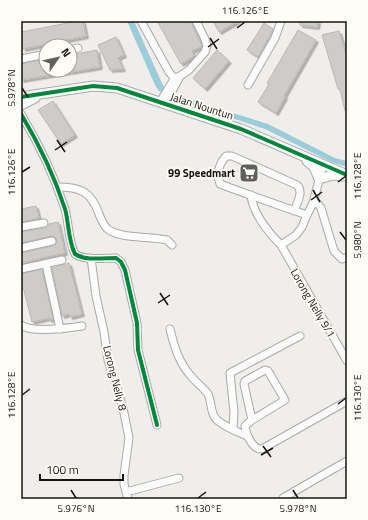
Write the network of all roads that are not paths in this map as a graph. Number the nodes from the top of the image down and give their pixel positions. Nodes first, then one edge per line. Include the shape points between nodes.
1 (141, 21) edge
2 (196, 21) edge
3 (281, 21) edge
4 (38, 56) edge
5 (21, 59) edge
6 (175, 82) junction
7 (248, 85) dead end
8 (44, 94) junction
9 (21, 97) edge
10 (163, 103) junction
11 (21, 104) edge
12 (22, 118) edge
13 (300, 155) junction
14 (323, 165) junction
15 (347, 176) edge
16 (319, 179) junction
17 (57, 187) junction
18 (251, 195) junction
19 (313, 203) junction
20 (294, 211) junction
21 (307, 215) junction
22 (44, 223) dead end
23 (21, 227) edge
24 (52, 241) dead end
25 (172, 245) dead end
26 (281, 245) junction
27 (21, 248) edge
28 (91, 258) junction
29 (345, 258) dead end
30 (62, 260) dead end
31 (46, 264) junction
32 (21, 269) edge
33 (21, 325) edge
34 (82, 326) dead end
35 (60, 329) junction
36 (170, 329) dead end
37 (300, 336) dead end
38 (347, 361) edge
39 (347, 401) edge
40 (252, 420) junction
41 (157, 425) dead end
42 (233, 429) junction
43 (247, 436) junction
44 (347, 461) edge
45 (178, 478) dead end
46 (127, 495) edge
47 (283, 498) edge

1 - 6 street
2 - 6 street via 207,46 189,70
3 - 7 street via 276,38
4 - 5 street
6 - 10 street
8 - 9 street, Jalan Nountun
8 - 10 street, Jalan Nountun via 105,86
8 - 11 street, Jalan Nountun
10 - 13 street, Jalan Nountun via 241,129
12 - 17 street via 43,153
13 - 14 street, Jalan Nountun
13 - 16 street via 314,167
14 - 15 street, Jalan Nountun
14 - 16 street
15 - 16 street via 332,175
16 - 19 street
17 - 25 street via 74,188 88,194 108,230 167,240
17 - 28 street via 74,252 78,256
18 - 20 street
18 - 20 street via 220,184 218,170 226,156 232,156 297,185 300,193
18 - 26 street, Lorong Nelly 9/1 via 264,225
19 - 21 street
19 - 29 street via 321,208 334,251 342,259
20 - 21 street
21 - 26 street via 300,232
22 - 23 street
24 - 27 street
26 - 38 street, Lorong Nelly 9/1
28 - 41 street via 116,258 125,270 137,323 138,350
28 - 46 street, Lorong Nelly 8 via 108,360 123,408 129,438 124,475
30 - 31 street
31 - 32 street
31 - 35 street
33 - 35 street via 29,329
34 - 35 street
36 - 42 street via 175,349 191,376 208,395 217,420
37 - 42 street via 230,373
39 - 43 street via 262,449 256,448
40 - 40 street via 244,384 265,370 285,400
40 - 43 street via 245,426
42 - 43 street
44 - 47 street
45 - 46 street

